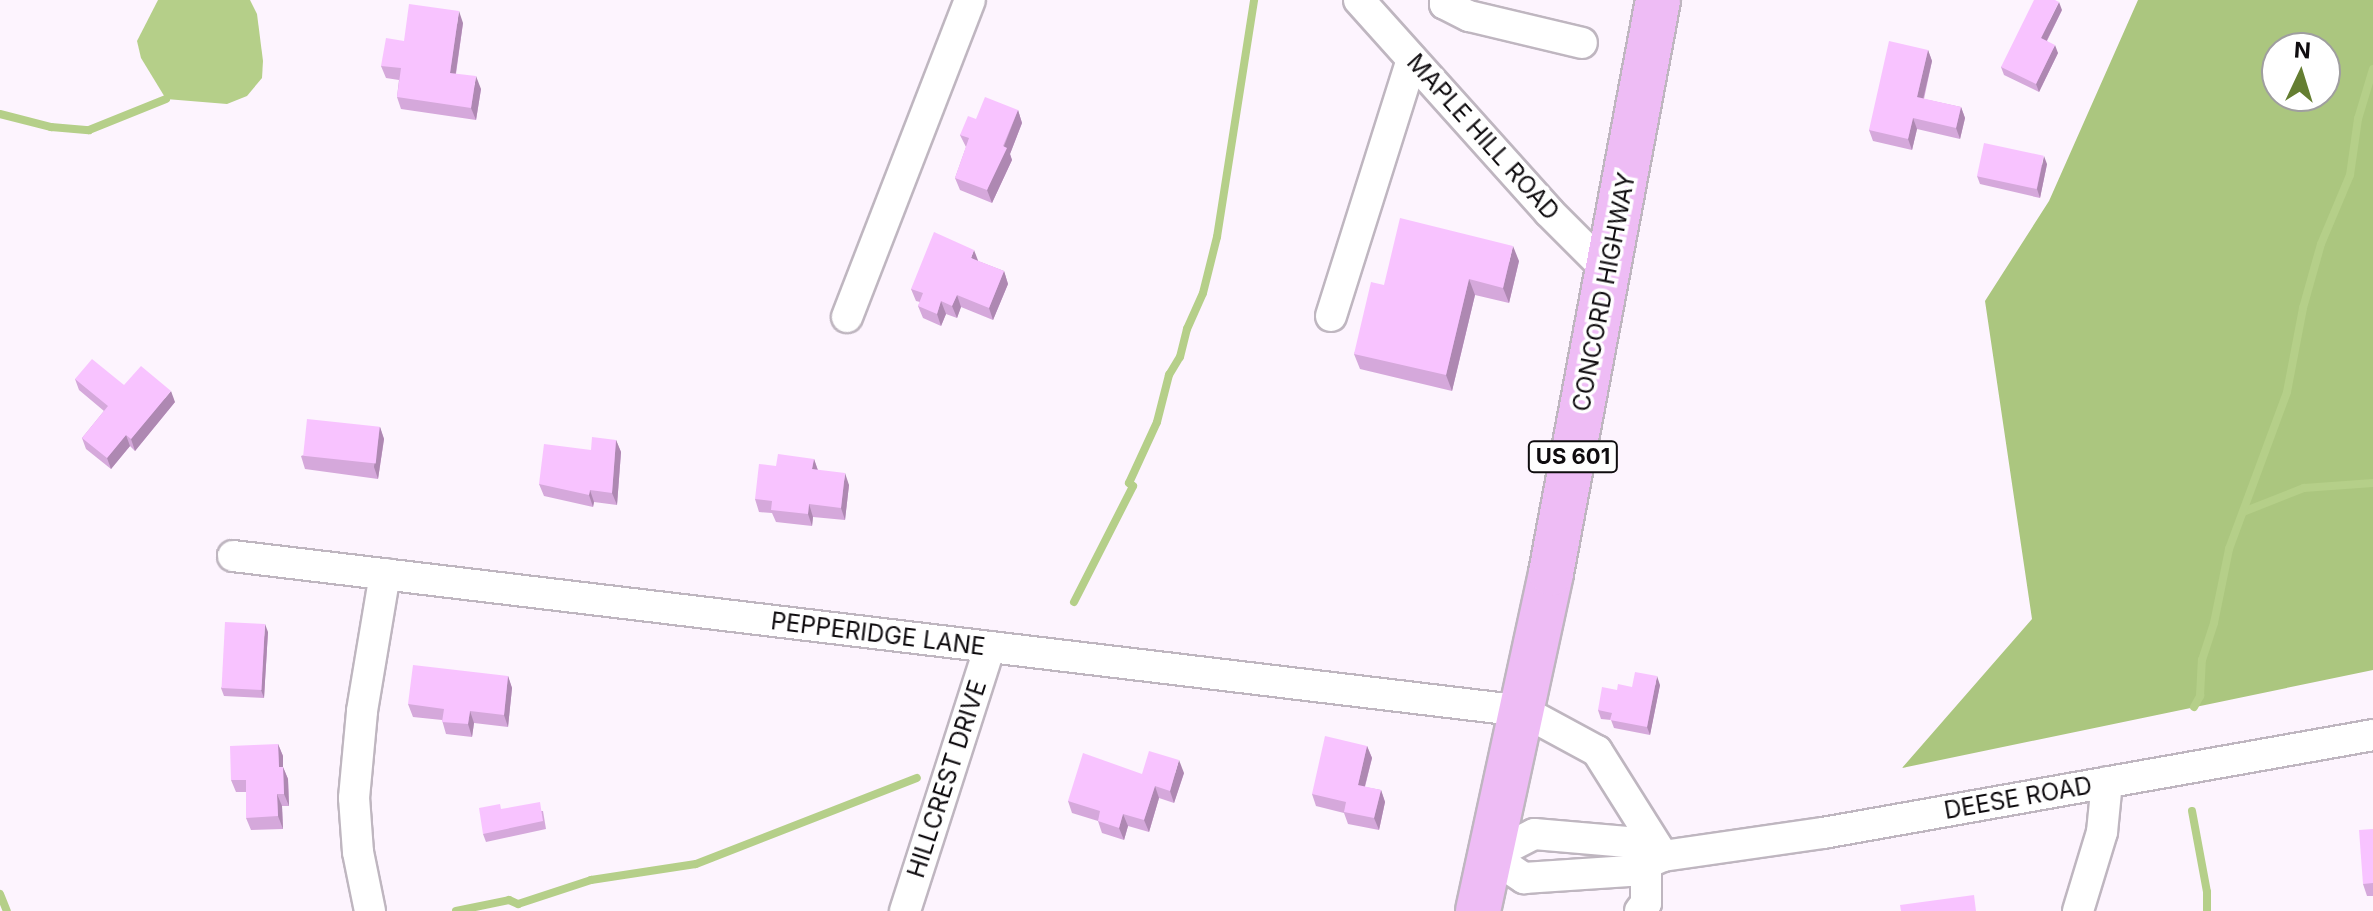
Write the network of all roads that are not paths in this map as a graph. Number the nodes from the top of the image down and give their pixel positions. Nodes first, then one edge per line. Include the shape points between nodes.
1 (970, 0) edge
2 (1359, 0) edge
3 (1445, 0) edge
4 (1658, 0) edge
5 (1582, 43) dead end
6 (1412, 59) junction
7 (1609, 272) junction
8 (1331, 316) dead end
9 (847, 317) dead end
10 (233, 556) dead end
11 (385, 574) junction
12 (990, 647) junction
13 (1523, 711) junction
14 (2373, 735) edge
15 (2107, 782) junction
16 (1491, 856) junction
17 (1655, 860) junction
18 (370, 911) edge
19 (905, 911) edge
20 (1478, 911) edge
21 (1640, 911) edge
22 (2078, 911) edge

1 - 9 street
2 - 6 street, MAPLE HILL ROAD
3 - 5 street via 1469,16
4 - 7 highway, CONCORD HIGHWAY / US 601
6 - 7 street, MAPLE HILL ROAD
6 - 8 street
7 - 13 highway, CONCORD HIGHWAY / US 601
10 - 11 street, PEPPERIDGE LANE
11 - 12 street, PEPPERIDGE LANE
11 - 18 street via 362,711 354,798
12 - 13 street, PEPPERIDGE LANE
12 - 19 street, HILLCREST DRIVE
13 - 16 highway, CONCORD HIGHWAY / US 601
13 - 17 street via 1597,751
14 - 15 street, DEESE ROAD
15 - 17 street, DEESE ROAD
15 - 22 street via 2102,832
16 - 17 street, DEESE ROAD via 1524,878 1629,871
16 - 17 street, DEESE ROAD via 1534,834 1627,842
16 - 20 highway, CONCORD HIGHWAY / US 601
17 - 21 street

